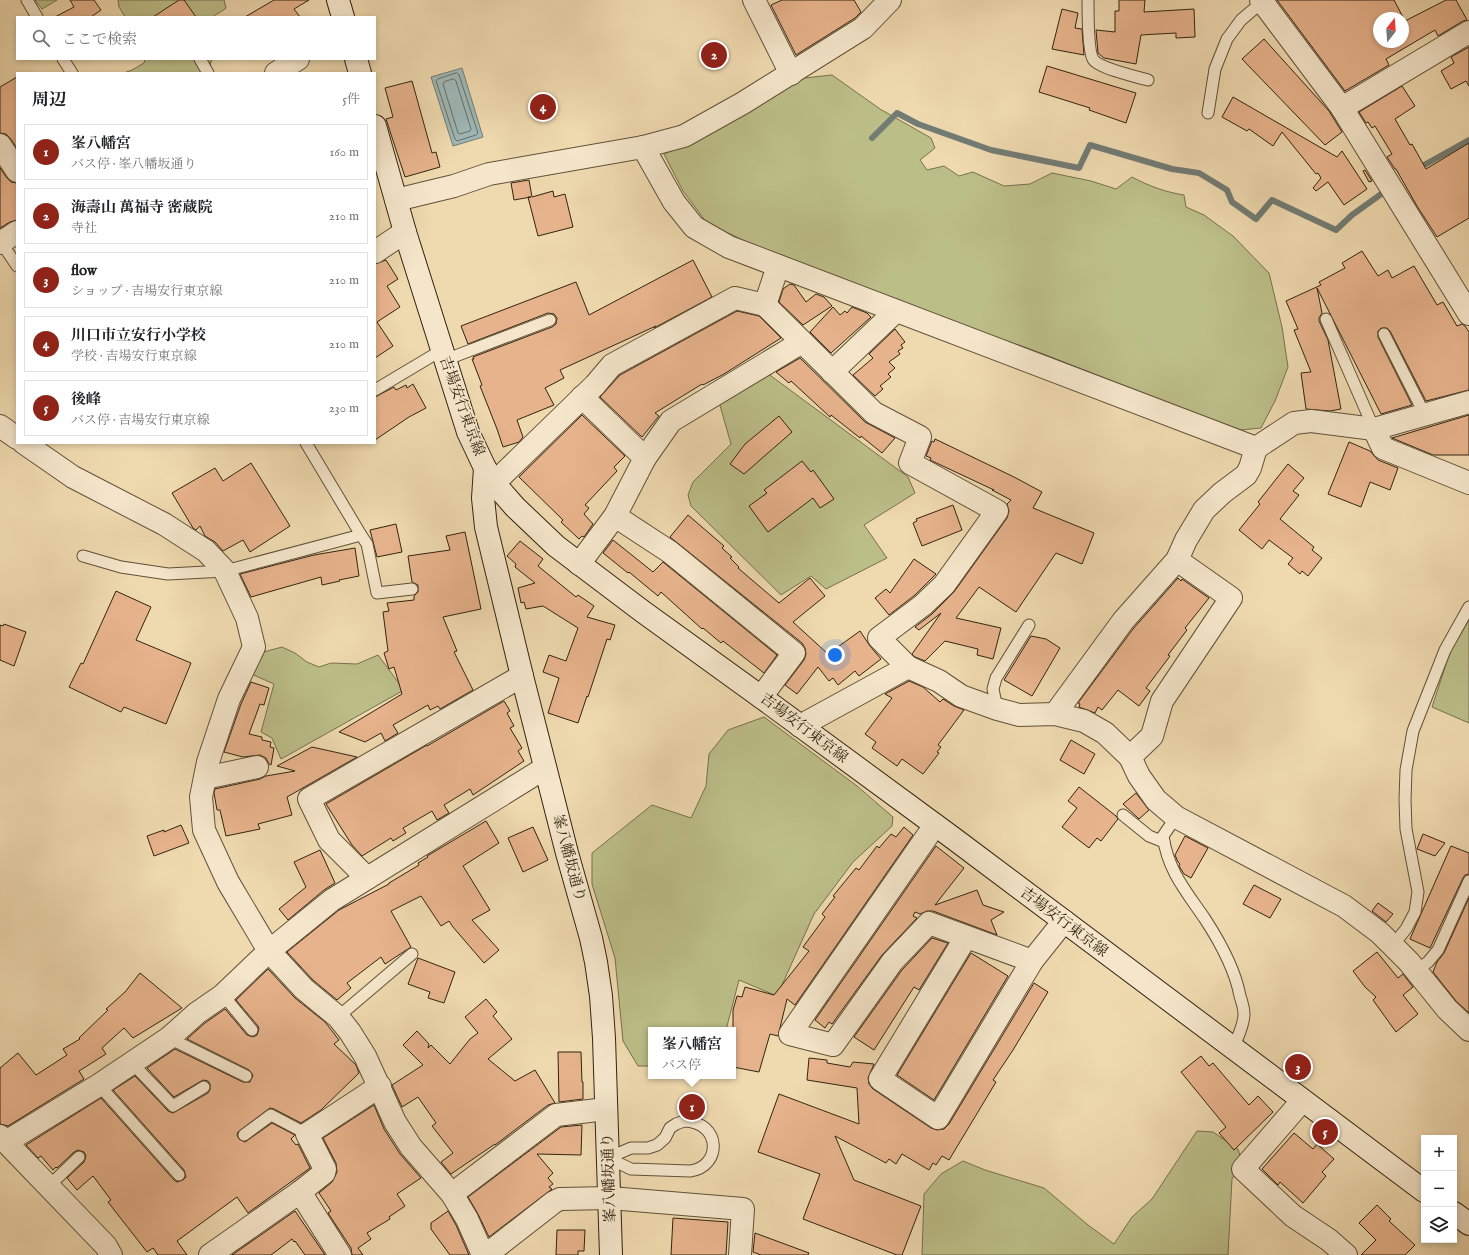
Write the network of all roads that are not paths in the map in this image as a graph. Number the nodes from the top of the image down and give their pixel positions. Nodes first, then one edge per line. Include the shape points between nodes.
1 (27, 0) edge
2 (338, 0) edge
3 (754, 0) edge
4 (890, 0) edge
5 (1088, 0) edge
6 (1262, 1) edge
7 (36, 16) edge
8 (343, 16) edge
9 (1469, 32) edge
10 (64, 60) edge
11 (201, 60) edge
12 (296, 60) edge
13 (356, 60) edge
14 (71, 72) edge
15 (207, 72) edge
16 (278, 72) edge
17 (360, 72) edge
18 (790, 74) junction
19 (1148, 80) dead end
20 (1342, 108) junction
21 (1208, 114) dead end
22 (376, 130) edge
23 (0, 145) edge
24 (643, 148) junction
25 (16, 169) edge
26 (396, 200) junction
27 (405, 232) junction
28 (6, 239) edge
29 (376, 251) edge
30 (16, 264) edge
31 (778, 266) junction
32 (765, 305) junction
33 (896, 311) junction
34 (1469, 314) edge
35 (1326, 319) dead end
36 (550, 320) dead end
37 (1384, 334) dead end
38 (802, 342) junction
39 (444, 355) junction
40 (832, 372) junction
41 (376, 389) edge
42 (582, 397) junction
43 (1469, 402) edge
44 (1425, 415) junction
45 (0, 426) edge
46 (1374, 430) junction
47 (16, 437) edge
48 (25, 444) edge
49 (307, 444) edge
50 (1256, 448) junction
51 (645, 458) junction
52 (489, 475) junction
53 (1469, 483) edge
54 (615, 516) junction
55 (361, 535) junction
56 (83, 556) dead end
57 (1177, 560) junction
58 (580, 564) junction
59 (225, 571) junction
60 (412, 589) dead end
61 (1469, 607) edge
62 (1029, 625) dead end
63 (908, 667) junction
64 (522, 676) junction
65 (761, 697) junction
66 (997, 709) junction
67 (1055, 714) junction
68 (800, 726) junction
69 (1130, 758) junction
70 (257, 767) dead end
71 (545, 768) junction
72 (205, 778) junction
73 (1123, 815) dead end
74 (1176, 817) junction
75 (935, 826) junction
76 (1164, 842) junction
77 (367, 878) junction
78 (1469, 881) edge
79 (1064, 921) junction
80 (966, 937) junction
81 (1393, 945) junction
82 (269, 951) junction
83 (412, 954) dead end
84 (1032, 961) junction
85 (1417, 970) junction
86 (223, 995) junction
87 (338, 1017) junction
88 (252, 1030) dead end
89 (1469, 1030) edge
90 (169, 1038) junction
91 (1233, 1049) junction
92 (132, 1063) junction
93 (246, 1076) dead end
94 (98, 1085) junction
95 (380, 1086) junction
96 (204, 1087) dead end
97 (1302, 1101) junction
98 (606, 1109) junction
99 (307, 1134) junction
100 (244, 1135) dead end
101 (3, 1139) edge
102 (79, 1157) dead end
103 (608, 1158) junction
104 (179, 1175) dead end
105 (48, 1187) junction
106 (1421, 1189) edge
107 (300, 1192) junction
108 (452, 1194) junction
109 (610, 1198) junction
110 (1457, 1215) edge
111 (1469, 1224) edge
112 (218, 1253) edge
113 (111, 1255) edge
114 (340, 1255) edge
115 (483, 1255) edge
116 (486, 1255) edge
117 (611, 1255) edge
118 (740, 1255) edge
119 (1346, 1255) edge

1 - 7 lane
2 - 8 street
3 - 18 street
4 - 18 street via 863,28
5 - 19 lane via 1092,59 1098,65
6 - 20 street
6 - 21 lane via 1241,20 1227,39 1214,69
9 - 20 street
10 - 14 lane
11 - 15 lane
12 - 16 street
13 - 17 street
18 - 24 street via 684,136
20 - 34 street
22 - 26 street, 吉場安行東京線
23 - 25 street
24 - 26 street via 489,174 454,186
24 - 31 street via 674,202 694,227 729,247
26 - 27 street, 吉場安行東京線
27 - 29 street
27 - 39 street, 吉場安行東京線
28 - 30 lane
31 - 32 street
31 - 33 street
32 - 38 street
32 - 42 street via 735,298 612,365
33 - 40 street
33 - 50 street
35 - 46 lane
36 - 39 lane
37 - 44 lane
38 - 40 street
38 - 51 street via 671,421
39 - 41 lane
39 - 52 street, 吉場安行東京線 via 468,432
40 - 63 street via 874,413 920,437 910,463 997,511 944,585 923,605 879,638
42 - 51 street
42 - 52 street
43 - 44 street
44 - 46 street
45 - 47 street
46 - 50 street via 1311,421 1294,422
46 - 53 street via 1383,448
48 - 59 street via 73,477 164,524 206,551
49 - 55 lane
50 - 57 street via 1246,475 1204,510
51 - 54 street
52 - 58 street, 吉場安行東京線 via 535,528
52 - 64 street, 峯八幡坂通り via 483,498 486,527
54 - 58 street
54 - 65 street via 670,552 794,654
55 - 59 lane
55 - 60 lane via 367,544 377,593
56 - 59 lane via 121,567 168,574
57 - 67 street via 1123,622
57 - 69 street via 1231,598 1162,701 1152,736
58 - 65 street, 吉場安行東京線
59 - 72 street via 247,618 254,647 229,699
61 - 81 lane via 1444,650 1413,732 1406,770 1405,800 1406,829 1418,892 1415,912
62 - 66 lane via 996,678 993,689
63 - 66 street via 939,681 961,696
63 - 68 street
64 - 71 street, 峯八幡坂通り
64 - 77 street via 309,799 329,840
65 - 68 street, 吉場安行東京線
66 - 67 street via 1020,715
67 - 69 street via 1084,721 1105,733
68 - 75 street, 吉場安行東京線
69 - 74 street via 1156,800
70 - 72 street
71 - 77 street
71 - 98 street, 峯八幡坂通り via 596,962 604,1038
72 - 82 street via 201,797 204,830 228,882
73 - 76 lane via 1149,836
74 - 76 lane via 1163,836
74 - 81 street via 1344,906
75 - 79 street, 吉場安行東京線
75 - 80 street via 790,1034 833,1045 892,962 929,923
76 - 91 lane via 1166,853 1182,888 1206,920 1237,982 1244,1014
77 - 82 street via 332,900
78 - 85 lane via 1438,950
79 - 84 street
79 - 91 street, 吉場安行東京線
80 - 84 street
80 - 84 street via 880,1079 938,1118
81 - 85 street
82 - 86 street
82 - 87 street via 304,989
83 - 87 lane
85 - 89 street via 1447,1009
86 - 88 lane
86 - 90 street via 197,1013
87 - 95 street via 365,1056
90 - 92 street
90 - 93 lane
91 - 97 street, 吉場安行東京線
92 - 94 street
92 - 96 lane via 173,1106
94 - 101 street
94 - 104 lane
95 - 99 street
95 - 108 street via 395,1122 411,1147
97 - 106 street, 吉場安行東京線
97 - 119 street via 1243,1169 1293,1216 1329,1240
98 - 103 street, 峯八幡坂通り
98 - 108 street via 556,1115
99 - 100 lane via 271,1115
99 - 107 street via 325,1169
101 - 105 street
102 - 105 lane
103 - 103 lane via 631,1148 657,1145 665,1138 670,1128 684,1121 692,1121 706,1128 713,1144 709,1160 698,1170 690,1172 631,1169
103 - 109 street, 峯八幡坂通り
105 - 113 street via 106,1246
107 - 112 street
107 - 114 street
108 - 115 street via 467,1219
109 - 116 street via 560,1199
109 - 117 street, 峯八幡坂通り
109 - 118 street via 744,1209
110 - 111 street

